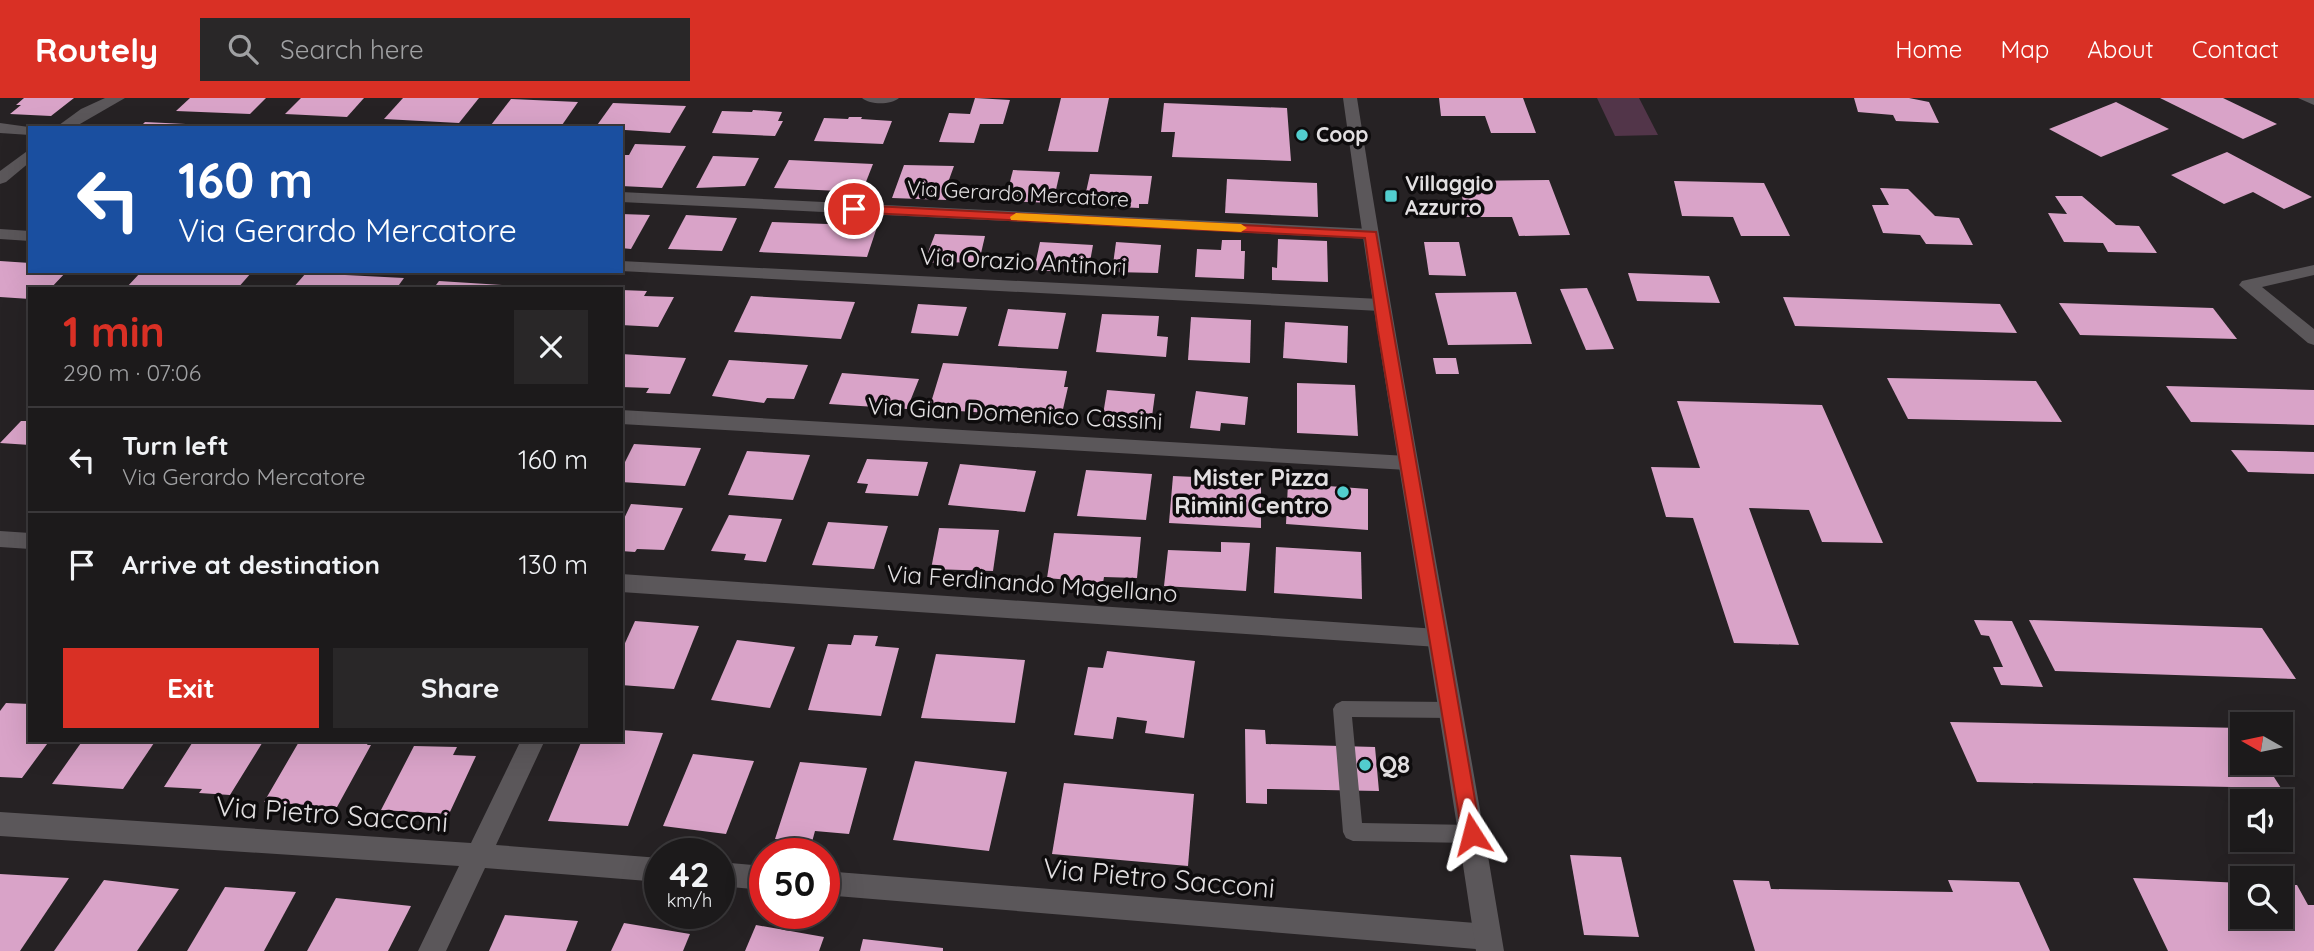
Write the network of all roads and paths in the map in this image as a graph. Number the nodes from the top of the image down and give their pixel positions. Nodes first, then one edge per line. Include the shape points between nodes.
1 (118, 98) edge
2 (869, 98) edge
3 (892, 98) edge
4 (1350, 98) edge
5 (2305, 98) edge
6 (2314, 101) edge
7 (65, 126) edge
8 (0, 128) edge
9 (28, 130) edge
10 (23, 166) edge
11 (0, 179) edge
12 (623, 198) edge
13 (0, 234) edge
14 (1371, 234) junction
15 (28, 236) edge
16 (623, 266) edge
17 (2314, 270) edge
18 (1380, 305) junction
19 (2314, 339) edge
20 (623, 417) edge
21 (1407, 463) junction
22 (0, 539) edge
23 (28, 541) edge
24 (623, 583) edge
25 (1438, 638) junction
26 (1451, 710) junction
27 (532, 742) edge
28 (0, 824) edge
29 (1472, 834) junction
30 (478, 855) junction
31 (644, 869) edge
32 (840, 884) edge
33 (1489, 944) edge
34 (432, 951) edge

1 - 7 street
2 - 3 street
4 - 14 street
5 - 6 street
8 - 9 street
10 - 11 street
12 - 14 street, Via Gerardo Mercatore
13 - 15 street
14 - 18 street
16 - 18 street, Via Orazio Antinori
17 - 19 street via 2248,285
18 - 21 street
20 - 21 street, Via Gian Domenico Cassini
21 - 25 street
22 - 23 street
24 - 25 street, Via Ferdinando Magellano
25 - 26 street
26 - 29 street
26 - 29 lane via 1342,709 1353,832
27 - 30 street
28 - 30 street, Via Pietro Sacconi
29 - 33 street
30 - 31 street, Via Pietro Sacconi
30 - 34 street
32 - 33 street, Via Pietro Sacconi

